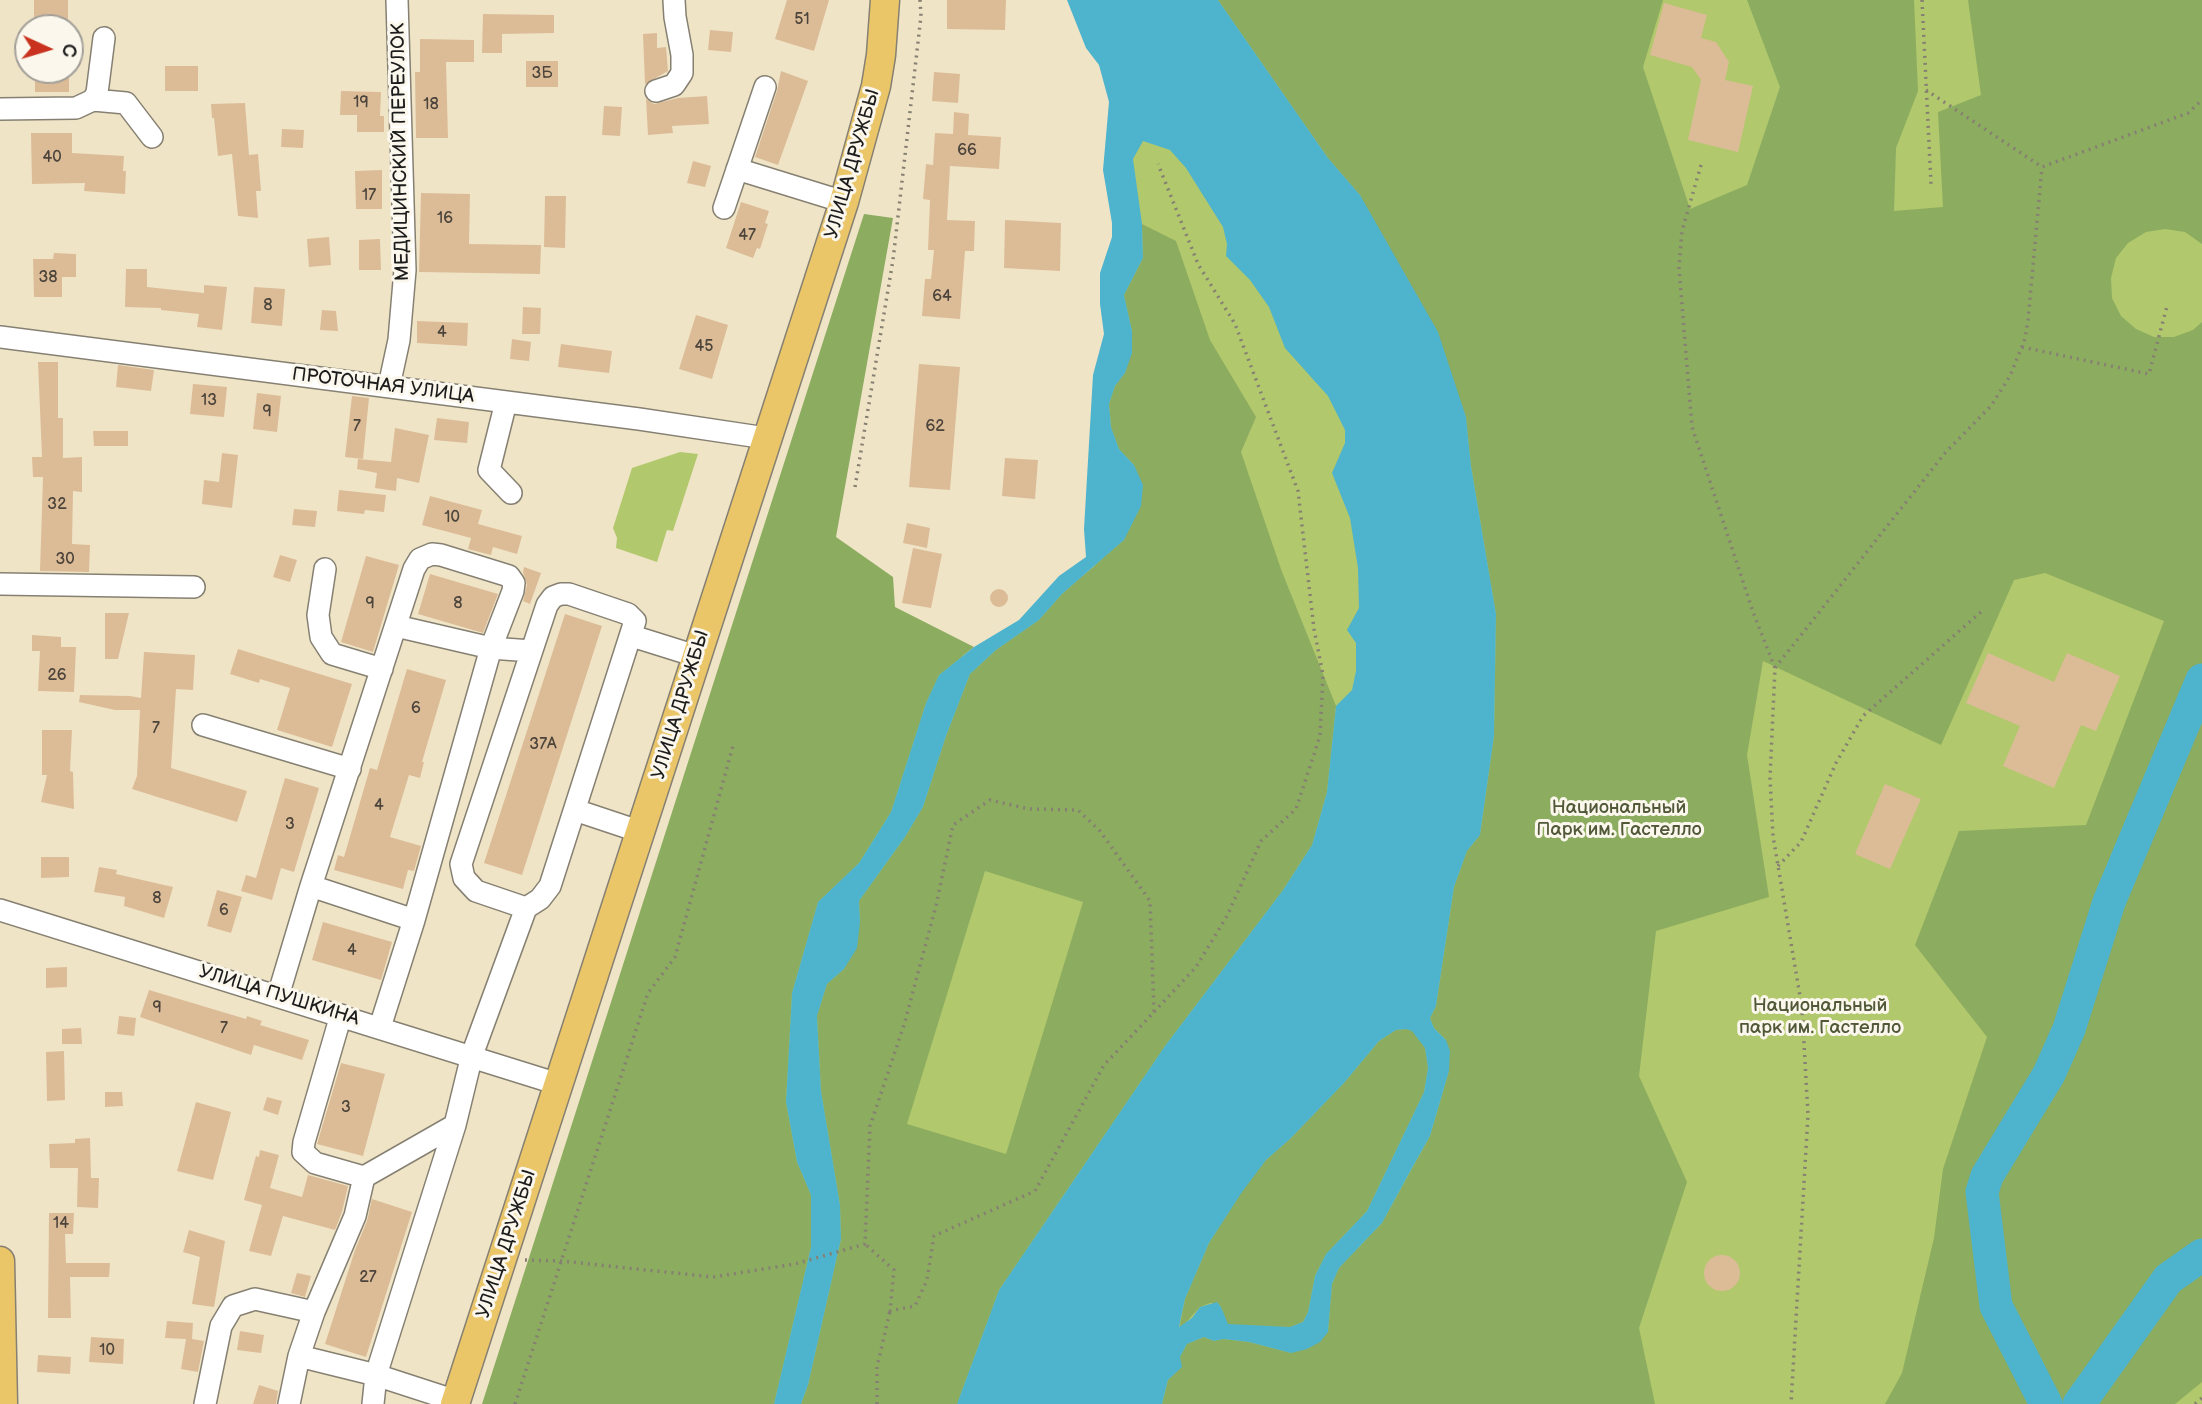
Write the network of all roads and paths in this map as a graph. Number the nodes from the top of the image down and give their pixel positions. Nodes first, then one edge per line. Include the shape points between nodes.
1 (397, 0) edge
2 (674, 0) edge
3 (885, 0) edge
4 (920, 0) edge
5 (1922, 0) edge
6 (104, 38) dead end
7 (765, 87) dead end
8 (1926, 90) junction
9 (656, 91) dead end
10 (93, 100) junction
11 (2202, 100) edge
12 (0, 109) edge
13 (152, 137) dead end
14 (1158, 164) dead end
15 (1701, 165) dead end
16 (2042, 167) junction
17 (737, 169) junction
18 (1931, 184) dead end
19 (844, 202) junction
20 (724, 208) dead end
21 (2167, 306) dead end
22 (0, 337) edge
23 (2022, 347) junction
24 (389, 386) junction
25 (506, 402) junction
26 (766, 438) junction
27 (855, 487) dead end
28 (511, 493) dead end
29 (325, 569) dead end
30 (0, 584) edge
31 (194, 587) dead end
32 (1982, 611) dead end
33 (396, 626) junction
34 (632, 636) junction
35 (491, 648) junction
36 (531, 651) junction
37 (696, 656) junction
38 (1775, 668) junction
39 (382, 669) junction
40 (203, 725) dead end
41 (734, 742) dead end
42 (350, 769) junction
43 (575, 810) junction
44 (641, 832) junction
45 (1778, 866) junction
46 (312, 886) junction
47 (526, 908) junction
48 (0, 910) edge
49 (414, 920) junction
50 (278, 996) junction
51 (1154, 1012) junction
52 (341, 1016) junction
53 (380, 1027) junction
54 (472, 1055) junction
55 (558, 1084) junction
56 (455, 1125) junction
57 (363, 1177) junction
58 (865, 1244) junction
59 (502, 1260) junction
60 (0, 1261) edge
61 (561, 1261) junction
62 (890, 1311) junction
63 (314, 1312) junction
64 (299, 1356) junction
65 (376, 1375) junction
66 (2202, 1398) edge
67 (455, 1403) edge
68 (3, 1404) edge
69 (205, 1404) edge
70 (289, 1404) edge
71 (373, 1404) edge
72 (515, 1404) edge
73 (877, 1404) edge
74 (1791, 1404) edge
75 (2195, 1404) edge

1 - 24 street, МЕДИЦИНСКИЙ ПЕРЕУЛОК via 405,270 399,340
2 - 9 street via 682,73 674,85
3 - 19 main road, УЛИЦА ДРУЖБЫ via 876,86
4 - 27 path via 893,260
5 - 8 path
6 - 10 street
7 - 17 street
8 - 16 path
8 - 18 path
10 - 12 street via 76,108
10 - 13 street via 126,103
11 - 16 path via 2188,113
14 - 51 path via 1198,264 1234,324 1298,491 1322,675 1321,736 1296,809 1261,841 1227,916 1196,967
15 - 38 path via 1682,231 1679,268 1692,427
16 - 23 path
17 - 19 street
17 - 20 street
19 - 26 main road, УЛИЦА ДРУЖБЫ
21 - 23 path via 2149,374
22 - 24 street, ПРОТОЧНАЯ УЛИЦА
23 - 38 path via 1991,406 1945,453
24 - 25 street, ПРОТОЧНАЯ УЛИЦА
25 - 26 street, ПРОТОЧНАЯ УЛИЦА
25 - 28 street via 489,470
26 - 37 main road, УЛИЦА ДРУЖБЫ
29 - 39 street via 318,615 321,637 332,654
30 - 31 street
32 - 45 path via 1863,716 1801,842
33 - 35 street
33 - 35 street via 420,559 441,555 501,572 514,583
33 - 39 street
34 - 36 street via 635,621 628,614 561,594 547,605
34 - 37 street
34 - 43 street
35 - 36 street
35 - 49 street
36 - 47 street via 461,864 464,878 476,891
37 - 44 main road, УЛИЦА ДРУЖБЫ
38 - 45 path via 1770,778
39 - 42 street
40 - 42 street
41 - 61 path via 675,957 648,993
42 - 46 street
43 - 44 street
43 - 47 street via 550,886
44 - 55 main road, УЛИЦА ДРУЖБЫ
45 - 74 path via 1802,1008 1808,1115
46 - 49 street
46 - 50 street
47 - 54 street
48 - 50 street, УЛИЦА ПУШКИНА
49 - 53 street
50 - 52 street, УЛИЦА ПУШКИНА
51 - 58 path via 1150,901 1100,831 1078,810 1029,808 990,800 953,825 904,1025 870,1126
51 - 62 path via 1104,1065 1035,1191 934,1236 927,1280 915,1306
52 - 53 street, УЛИЦА ПУШКИНА
52 - 57 street via 303,1152 315,1163
53 - 54 street, УЛИЦА ПУШКИНА
54 - 55 street, УЛИЦА ПУШКИНА
54 - 56 street
55 - 59 main road, УЛИЦА ДРУЖБЫ
56 - 57 street
56 - 65 street
57 - 63 street via 355,1216
58 - 61 path via 795,1264 713,1277
58 - 62 path via 894,1270
59 - 61 path
59 - 67 main road, УЛИЦА ДРУЖБЫ
60 - 68 main road
61 - 72 path
62 - 73 path via 877,1367
63 - 64 street
63 - 69 street via 255,1299 233,1306 221,1326
64 - 65 street
64 - 70 street
65 - 67 street
65 - 71 street
66 - 75 path

